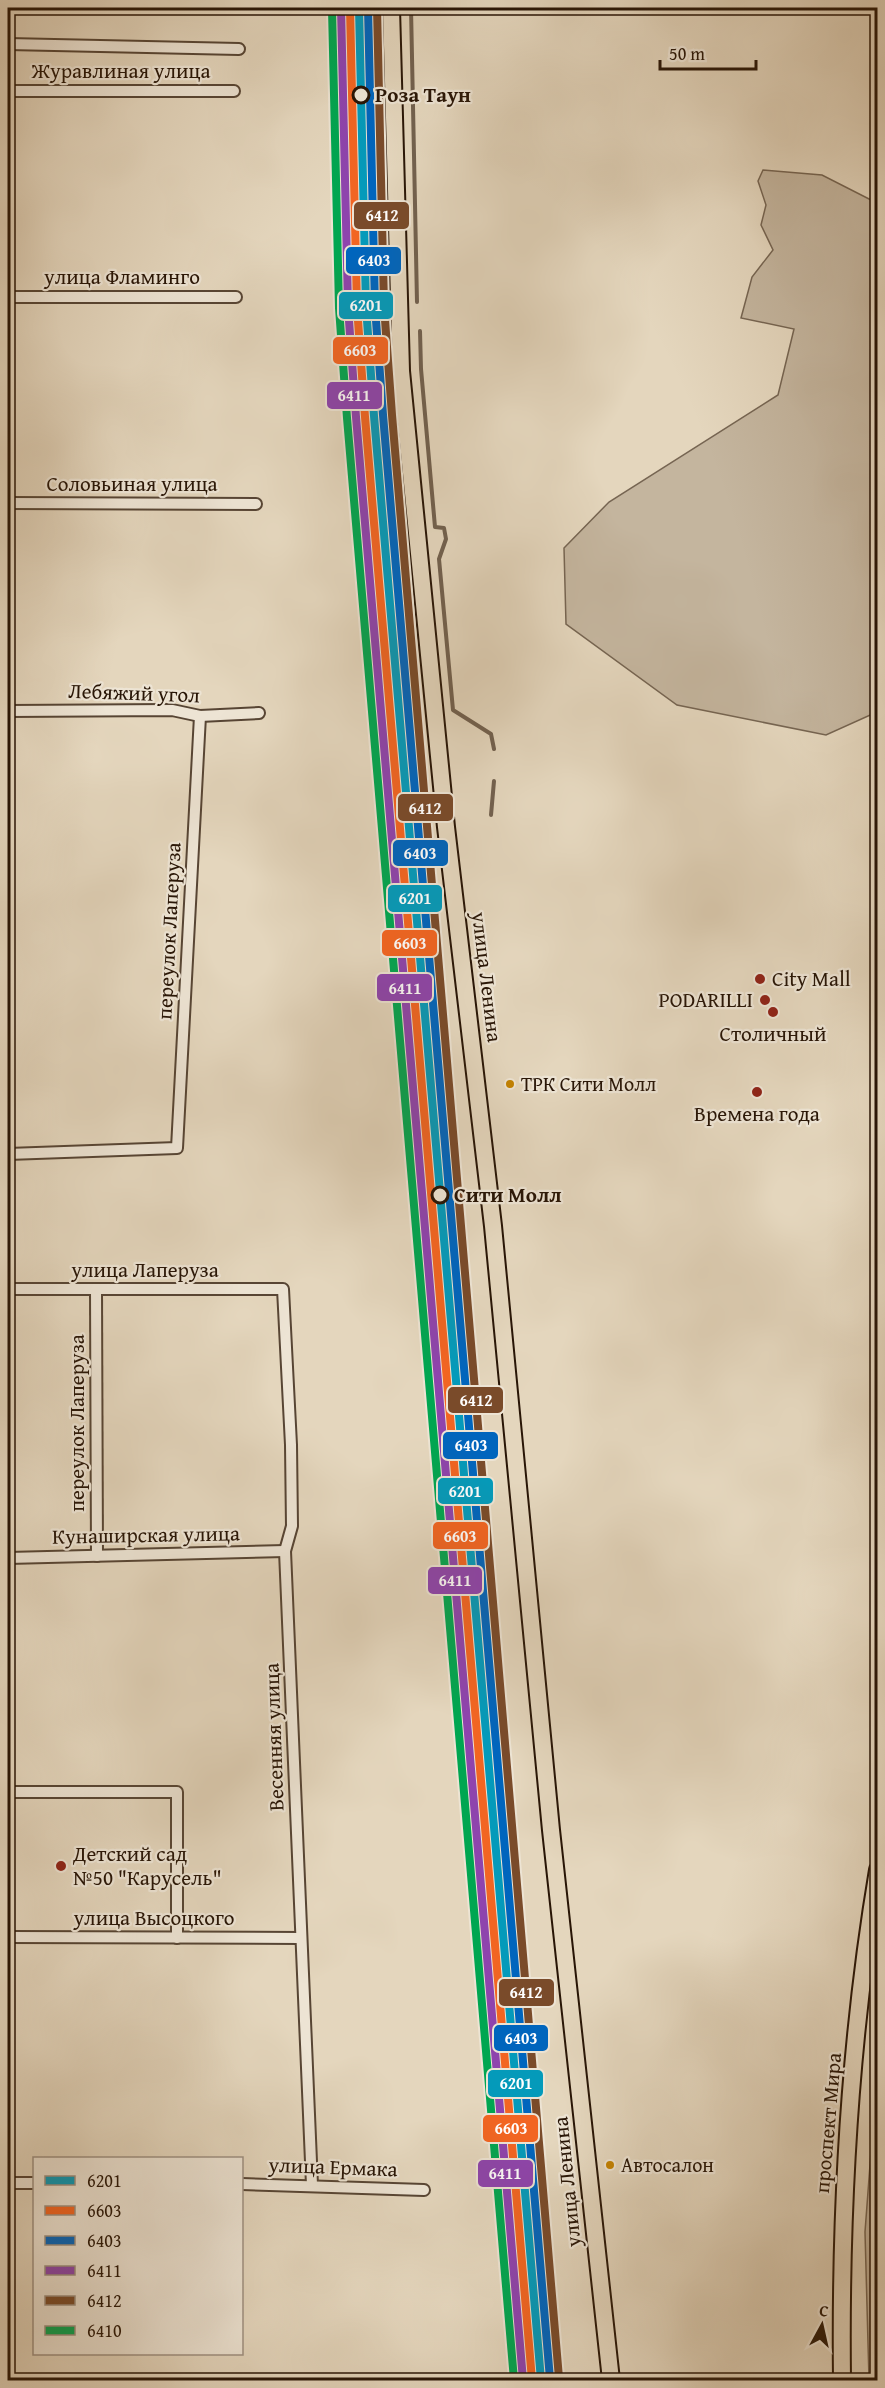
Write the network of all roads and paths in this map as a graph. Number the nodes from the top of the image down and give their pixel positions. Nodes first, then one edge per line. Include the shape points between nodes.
1 (391, 8) edge
2 (8, 44) edge
3 (239, 49) dead end
4 (8, 90) edge
5 (234, 91) dead end
6 (8, 297) edge
7 (236, 297) dead end
8 (8, 503) edge
9 (256, 504) dead end
10 (8, 711) edge
11 (259, 713) dead end
12 (200, 716) junction
13 (8, 1154) edge
14 (8, 1289) edge
15 (283, 1289) joint
16 (96, 1290) junction
17 (285, 1551) junction
18 (97, 1556) junction
19 (8, 1558) edge
20 (8, 1792) edge
21 (878, 1870) edge
22 (8, 1937) edge
23 (177, 1938) junction
24 (301, 1938) junction
25 (8, 2183) edge
26 (33, 2183) edge
27 (243, 2184) edge
28 (312, 2185) junction
29 (424, 2190) dead end
30 (611, 2380) edge
31 (842, 2380) edge

1 - 30 main road, улица Ленина via 401,371 444,816 494,1226 551,1830
2 - 3 street
4 - 5 street, Журавлиная улица
6 - 7 street, улица Фламинго
8 - 9 street, Соловьиная улица
10 - 12 street, Лебяжий угол via 172,710
11 - 12 street, Лебяжий угол
12 - 13 street, переулок Лаперуза via 177,1148
14 - 16 street, улица Лаперуза
15 - 16 street, улица Лаперуза
15 - 17 street, Весенняя улица via 292,1526
16 - 18 street, переулок Лаперуза
17 - 18 street, Кунаширская улица
17 - 24 street, Весенняя улица
18 - 19 street, Кунаширская улица
20 - 23 street via 177,1792
21 - 31 main road, проспект Мира via 848,2128
22 - 23 street, улица Высоцкого
23 - 24 street, улица Высоцкого
24 - 28 street, Весенняя улица
25 - 26 street
27 - 28 street, улица Ермака
28 - 29 street, улица Ермака

